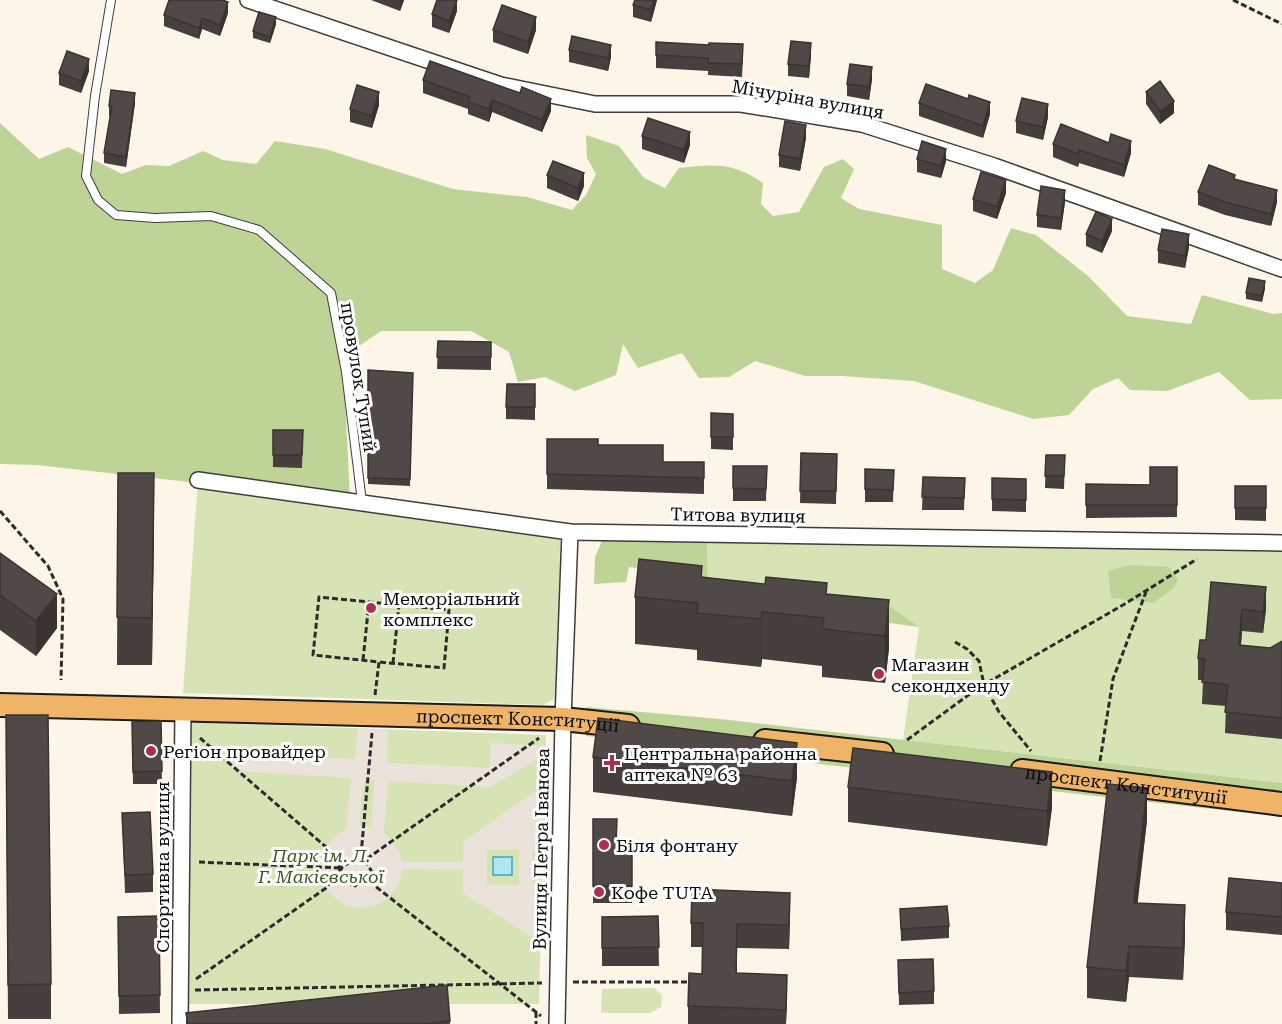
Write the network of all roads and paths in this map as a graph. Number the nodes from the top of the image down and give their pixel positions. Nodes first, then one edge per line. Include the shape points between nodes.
1 (111, 0) edge
2 (248, 0) edge
3 (1233, 0) edge
4 (1282, 24) edge
5 (1282, 269) edge
6 (198, 480) dead end
7 (362, 502) junction
8 (0, 512) edge
9 (570, 532) junction
10 (1224, 542) junction
11 (1282, 543) edge
12 (1147, 590) junction
13 (369, 602) junction
14 (399, 605) junction
15 (955, 642) dead end
16 (363, 660) junction
17 (379, 662) junction
18 (393, 663) junction
19 (61, 680) dead end
20 (984, 685) junction
21 (375, 695) dead end
22 (0, 705) edge
23 (182, 716) junction
24 (554, 726) junction
25 (644, 728) edge
26 (372, 729) dead end
27 (749, 739) edge
28 (904, 748) joint
29 (1034, 755) dead end
30 (1100, 763) dead end
31 (1006, 769) edge
32 (1282, 804) edge
33 (361, 855) junction
34 (365, 860) junction
35 (181, 861) junction
36 (341, 868) junction
37 (366, 879) junction
38 (558, 982) junction
39 (694, 982) edge
40 (500, 984) junction
41 (180, 990) junction
42 (536, 1012) junction
43 (551, 1021) edge
44 (180, 1024) edge
45 (536, 1024) edge

1 - 7 lane, провулок Тупий via 86,176 98,200 116,215 211,216 259,230 331,293 346,372
2 - 5 street, Мічуріна вулиця via 501,85 595,104 741,104 862,124 994,166
3 - 4 path
6 - 7 street, Титова вулиця
7 - 9 street, Титова вулиця
8 - 19 path via 48,566 63,599
9 - 10 street, Титова вулиця
9 - 24 street, Вулиця Петра Іванова
10 - 11 street, Титова вулиця
10 - 12 path
12 - 20 path
12 - 30 path via 1113,679
13 - 14 path
13 - 16 path
13 - 16 path via 318,597 313,655
14 - 18 path
14 - 18 path via 449,610 444,668
15 - 20 path via 979,661
16 - 17 path
17 - 18 path
17 - 21 path
20 - 28 path
20 - 29 path via 999,712
22 - 23 main road, проспект Конституції
23 - 24 main road, проспект Конституції
23 - 35 street, Спортивна вулиця
23 - 36 path via 326,847
24 - 25 main road, проспект Конституції
24 - 34 path
24 - 38 street, Вулиця Петра Іванова
26 - 33 path
27 - 28 main road
31 - 32 main road, проспект Конституції
33 - 34 path
33 - 36 path
34 - 37 path via 373,874
35 - 36 path
35 - 41 street, Спортивна вулиця
36 - 37 path via 352,887
36 - 41 path via 326,888
37 - 40 path
38 - 39 path
38 - 40 path
38 - 43 street, Вулиця Петра Іванова
40 - 41 path
40 - 42 path
41 - 44 street, Спортивна вулиця
42 - 43 path
42 - 45 path

